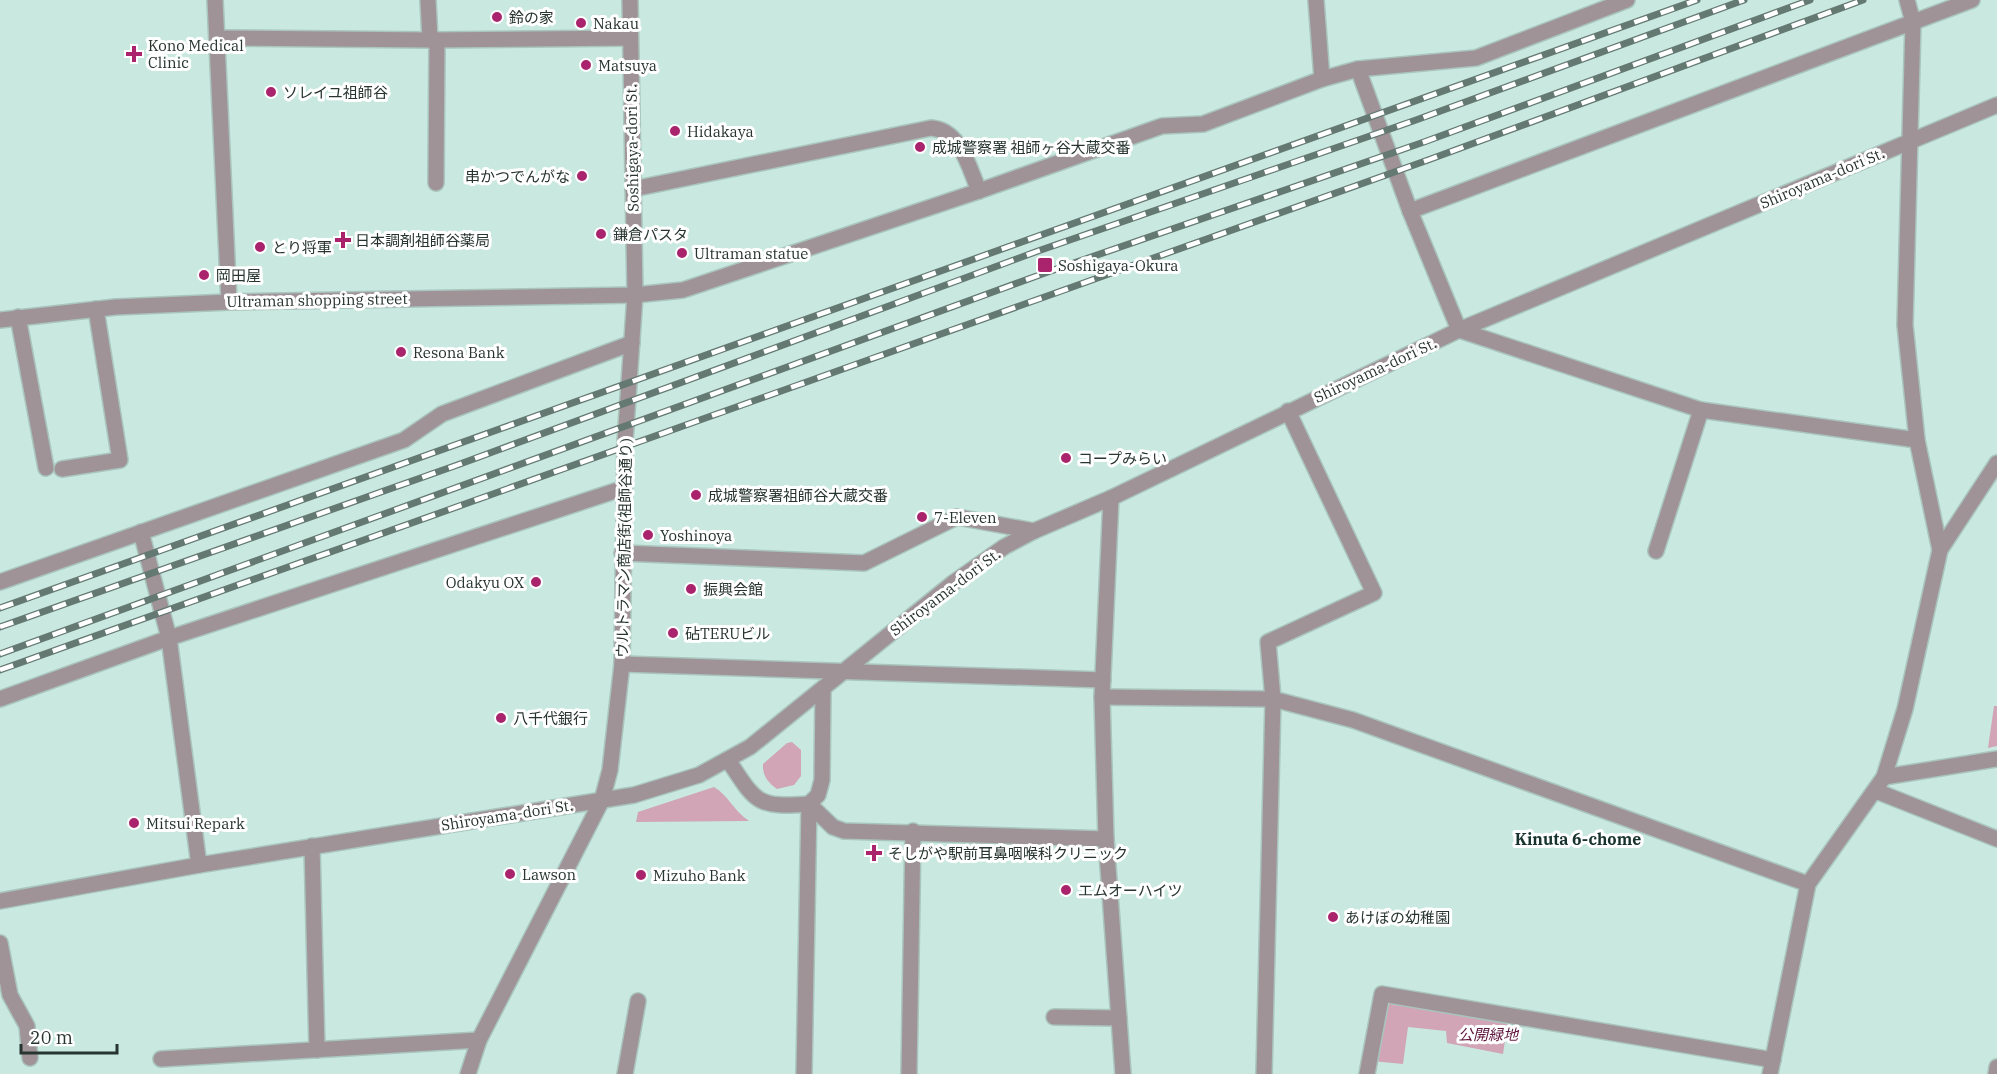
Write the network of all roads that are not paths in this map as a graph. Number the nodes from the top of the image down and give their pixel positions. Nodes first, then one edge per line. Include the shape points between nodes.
1 (215, 0) edge
2 (428, 0) edge
3 (630, 0) edge
4 (1316, 0) edge
5 (1627, 0) edge
6 (1907, 0) edge
7 (1972, 0) edge
8 (1913, 22) junction
9 (217, 38) junction
10 (630, 38) junction
11 (433, 40) junction
12 (1358, 69) junction
13 (1322, 79) junction
14 (1997, 105) edge
15 (1908, 141) junction
16 (436, 183) dead end
17 (633, 189) junction
18 (979, 191) junction
19 (1410, 211) junction
20 (635, 295) junction
21 (229, 302) junction
22 (96, 309) junction
23 (18, 317) junction
24 (0, 320) edge
25 (1460, 330) junction
26 (632, 343) junction
27 (1701, 410) junction
28 (1288, 411) junction
29 (1917, 440) junction
30 (1997, 463) edge
31 (46, 468) dead end
32 (62, 469) dead end
33 (624, 489) junction
34 (1111, 498) junction
35 (1034, 531) junction
36 (141, 532) junction
37 (1940, 550) junction
38 (1656, 551) dead end
39 (622, 553) junction
40 (0, 582) edge
41 (169, 638) junction
42 (622, 664) junction
43 (843, 672) junction
44 (1103, 680) junction
45 (823, 689) junction
46 (1102, 697) junction
47 (0, 699) edge
48 (1273, 699) junction
49 (728, 759) junction
50 (1997, 759) edge
51 (1884, 777) junction
52 (1876, 790) junction
53 (602, 800) junction
54 (809, 804) junction
55 (912, 831) junction
56 (1106, 839) junction
57 (1997, 839) edge
58 (312, 846) junction
59 (199, 865) junction
60 (1808, 884) junction
61 (0, 901) edge
62 (0, 943) edge
63 (638, 1001) dead end
64 (1054, 1017) dead end
65 (1119, 1018) junction
66 (479, 1040) junction
67 (317, 1050) junction
68 (30, 1058) dead end
69 (161, 1059) dead end
70 (1772, 1067) edge
71 (1997, 1067) edge
72 (468, 1074) edge
73 (625, 1074) edge
74 (804, 1074) edge
75 (909, 1074) edge
76 (1123, 1074) edge
77 (1264, 1074) edge
78 (1367, 1074) edge
79 (1996, 1074) edge

1 - 9 street
2 - 11 street
3 - 10 street, Soshigaya-dori St.
4 - 13 street
5 - 12 street, Ultraman shopping street via 1476,58
6 - 8 street
7 - 8 street
8 - 15 street
8 - 19 street
9 - 11 street
9 - 21 street
10 - 11 street
10 - 17 street, Soshigaya-dori St.
11 - 16 street
12 - 13 street, Ultraman shopping street
12 - 19 street
13 - 18 street, Ultraman shopping street via 1203,124 1162,126
14 - 15 street, Shiroyama-dori St.
15 - 25 street, Shiroyama-dori St.
15 - 29 street via 1905,325
17 - 18 street via 931,128 940,129 957,141
17 - 20 street, Soshigaya-dori St.
18 - 20 street, Ultraman shopping street via 683,290
19 - 25 street
20 - 21 street, Ultraman shopping street
20 - 26 street, ウルトラマン商店街(祖師谷通り)
21 - 22 street, Ultraman shopping street
22 - 23 street, Ultraman shopping street
22 - 32 street via 120,460
23 - 24 street, Ultraman shopping street
23 - 31 street
25 - 27 street
25 - 28 street, Shiroyama-dori St.
26 - 33 street, ウルトラマン商店街(祖師谷通り)
26 - 36 street via 442,414 405,440
27 - 29 street
27 - 38 street
28 - 34 street, Shiroyama-dori St.
28 - 48 street via 1374,593 1268,642
29 - 37 street
30 - 37 street
33 - 39 street, ウルトラマン商店街(祖師谷通り)
33 - 41 street
34 - 35 street, Shiroyama-dori St.
34 - 44 street
35 - 39 street via 957,517 864,563
35 - 43 street, Shiroyama-dori St. via 953,583
36 - 40 street
36 - 41 street
37 - 51 street via 1905,709
39 - 42 street, ウルトラマン商店街(祖師谷通り)
41 - 47 street
41 - 59 street
42 - 43 street
42 - 53 street, ウルトラマン商店街(祖師谷通り) via 610,770
43 - 44 street
43 - 45 street, Shiroyama-dori St.
44 - 46 street
45 - 49 street, Shiroyama-dori St. via 750,747
45 - 54 street via 822,780 818,795
46 - 48 street
46 - 56 street
48 - 60 street via 1353,720
48 - 77 street
49 - 53 street, Shiroyama-dori St. via 665,787
49 - 54 street via 756,799 767,806
50 - 51 street
51 - 52 street
52 - 57 street
52 - 60 street
53 - 58 street, Shiroyama-dori St.
53 - 66 street, ウルトラマン商店街(祖師谷通り)
54 - 55 street via 833,827 844,831
54 - 74 street
55 - 56 street
55 - 75 street
56 - 65 street
58 - 59 street, Shiroyama-dori St.
58 - 67 street
59 - 61 street, Shiroyama-dori St.
60 - 70 street
62 - 68 street via 10,995 27,1026
63 - 73 street
64 - 65 street
65 - 76 street
66 - 67 street
66 - 72 street, ウルトラマン商店街(祖師谷通り)
67 - 69 street
70 - 78 street via 1382,994
71 - 79 street

